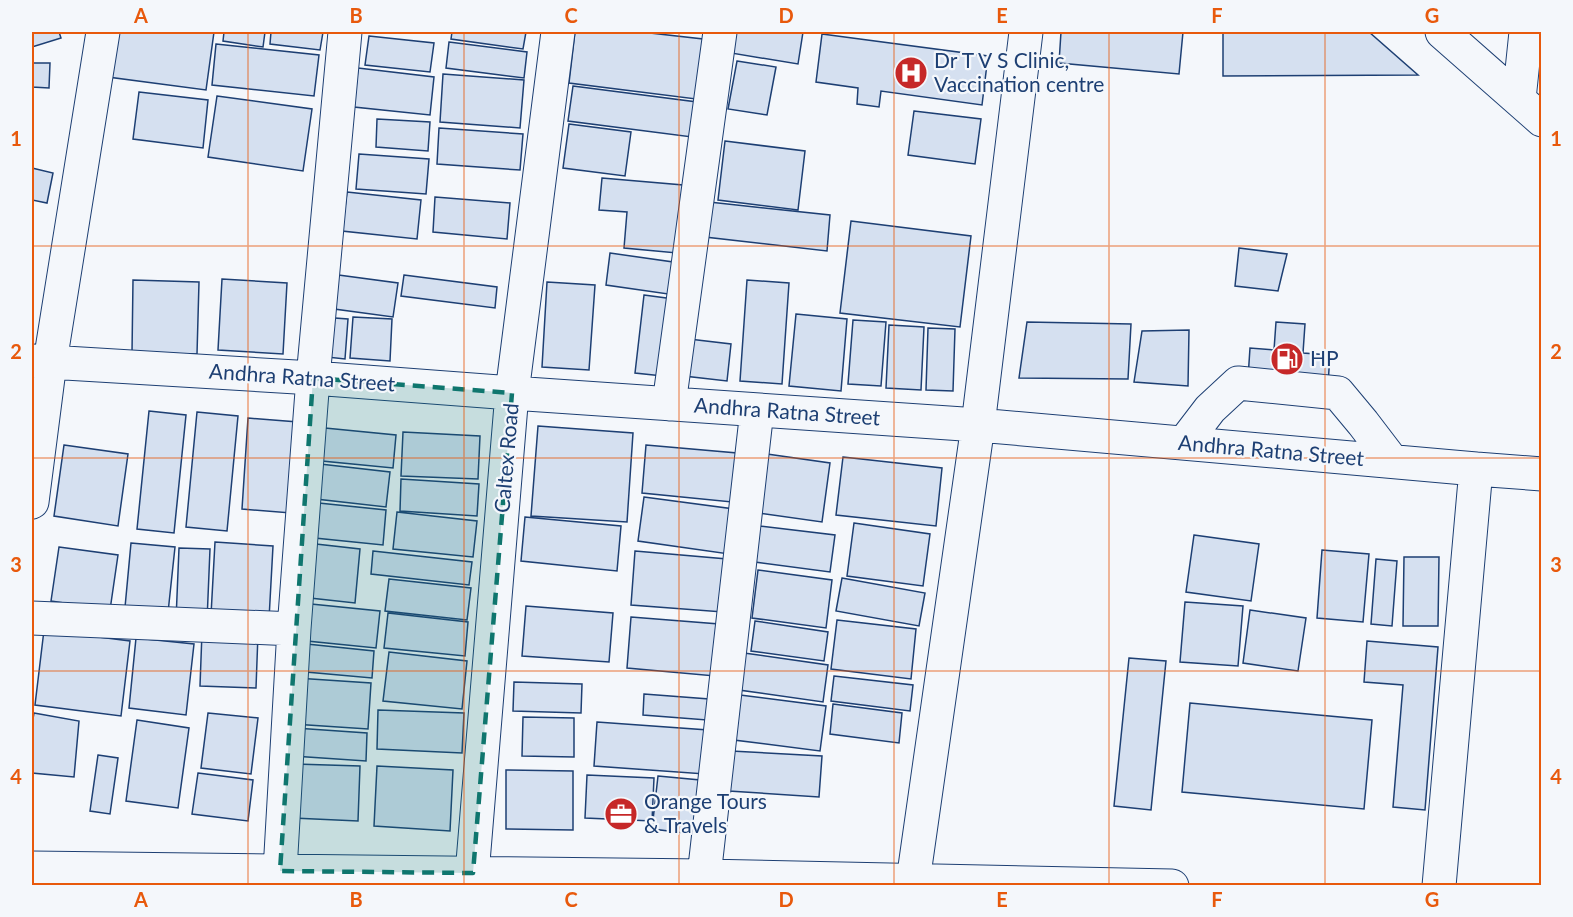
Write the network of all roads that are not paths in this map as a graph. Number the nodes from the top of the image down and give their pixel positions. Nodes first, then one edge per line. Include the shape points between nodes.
1 (103, 32) edge
2 (345, 32) edge
3 (558, 32) edge
4 (720, 32) edge
5 (1026, 32) edge
6 (1442, 32) edge
7 (1526, 32) edge
8 (1530, 109) edge
9 (40, 361) edge
10 (313, 378) junction
11 (512, 393) junction
12 (669, 404) junction
13 (757, 410) junction
14 (978, 425) junction
15 (1184, 443) junction
16 (1392, 461) junction
17 (1476, 469) junction
18 (1542, 474) edge
19 (32, 502) edge
20 (32, 618) edge
21 (294, 629) junction
22 (32, 868) edge
23 (280, 871) junction
24 (704, 876) junction
25 (472, 879) edge
26 (913, 881) junction
27 (1172, 885) edge
28 (1439, 885) edge

1 - 9 street
2 - 10 street
3 - 11 street, Caltex Road
4 - 12 street
5 - 14 street
6 - 8 street
7 - 8 street
9 - 10 street, Andhra Ratna Street
9 - 19 street
10 - 11 street, Andhra Ratna Street
10 - 21 street
11 - 12 street, Andhra Ratna Street
11 - 25 street, Caltex Road
12 - 13 street, Andhra Ratna Street
13 - 14 street, Andhra Ratna Street
13 - 24 street
14 - 15 street, Andhra Ratna Street
14 - 26 street
15 - 16 street, Andhra Ratna Street
15 - 16 street via 1210,409 1238,384 1338,393
16 - 17 street, Andhra Ratna Street
17 - 18 street, Andhra Ratna Street
17 - 28 street
20 - 21 street
21 - 23 street
22 - 23 street
23 - 25 street
24 - 25 street
24 - 26 street
26 - 27 street

